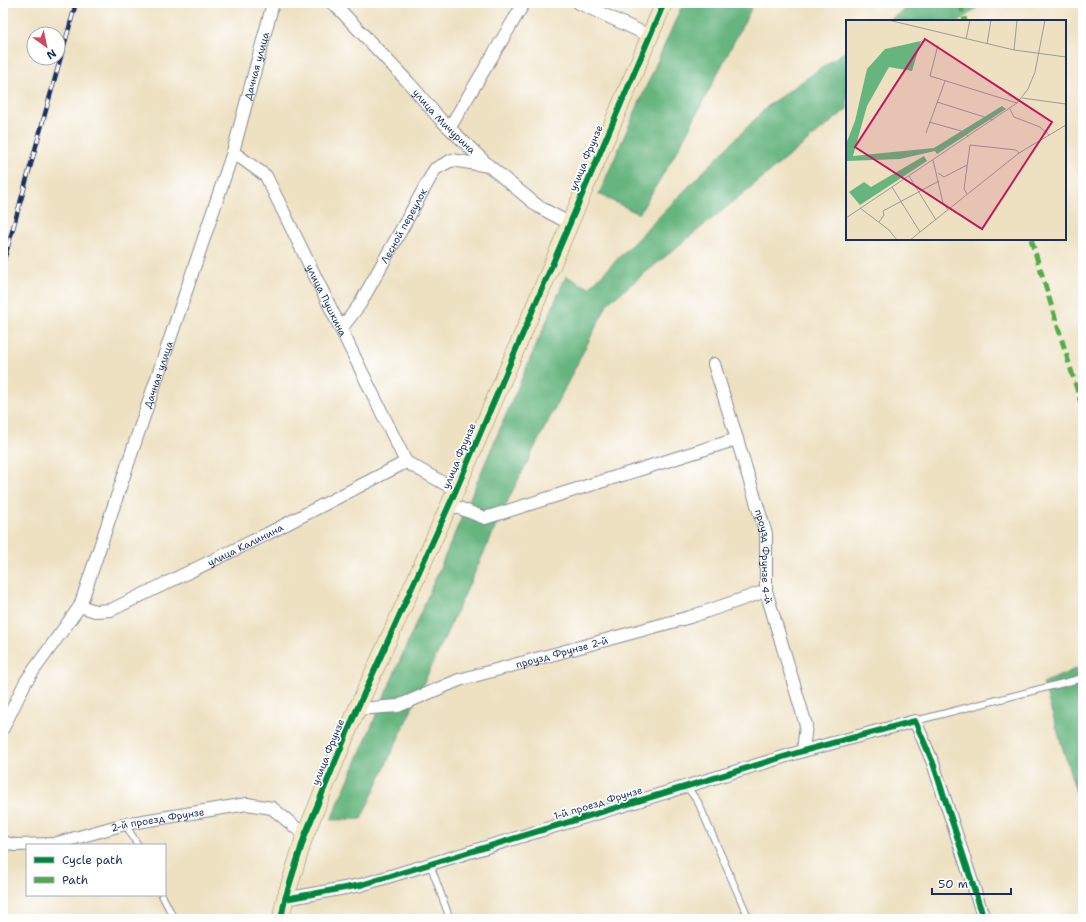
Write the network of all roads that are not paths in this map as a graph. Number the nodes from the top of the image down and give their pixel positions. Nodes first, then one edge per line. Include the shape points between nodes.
1 (273, 3) edge
2 (332, 3) edge
3 (524, 3) edge
4 (579, 3) edge
5 (664, 3) edge
6 (650, 36) junction
7 (450, 127) junction
8 (233, 152) junction
9 (489, 166) junction
10 (569, 223) junction
11 (341, 329) junction
12 (714, 364) dead end
13 (737, 439) junction
14 (406, 462) junction
15 (452, 497) junction
16 (766, 591) junction
17 (80, 606) junction
18 (1083, 678) edge
19 (357, 709) junction
20 (915, 721) junction
21 (3, 728) edge
22 (804, 751) junction
23 (687, 787) junction
24 (124, 824) junction
25 (305, 835) junction
26 (3, 842) edge
27 (54, 844) edge
28 (137, 844) edge
29 (26, 845) edge
30 (430, 864) junction
31 (162, 896) edge
32 (286, 899) junction
33 (174, 919) edge
34 (281, 919) edge
35 (450, 919) edge
36 (749, 919) edge
37 (984, 919) edge

1 - 8 street, Дачная улица
2 - 7 street, улица Мичурина
3 - 7 street
4 - 6 street
5 - 6 street, улица Фрунзе
6 - 10 street, улица Фрунзе
7 - 9 street, улица Мичурина
8 - 11 street, улица Пушкина via 266,176
8 - 17 street, Дачная улица
9 - 10 street, улица Мичурина via 539,207
9 - 11 street, Лесной переулок via 452,160 435,168 360,304
10 - 15 street, улица Фрунзе
11 - 14 street, улица Пушкина
12 - 13 street, проузд Фрунзе 4-й
13 - 15 street via 485,518
13 - 16 street, проузд Фрунзе 4-й via 766,534
14 - 15 street
14 - 17 street, улица Калинина via 267,534 110,610 95,611
15 - 19 street, улица Фрунзе
16 - 19 street, проузд Фрунзе 2-й via 690,617 459,680 398,706
16 - 22 street, проузд Фрунзе 4-й via 806,725
17 - 21 street, Дачная улица via 26,682
18 - 20 lane
19 - 25 street, улица Фрунзе
20 - 22 street, 1-й проезд Фрунзе
20 - 37 street via 933,762
22 - 23 street, 1-й проезд Фрунзе
23 - 30 street, 1-й проезд Фрунзе
23 - 36 lane via 698,802
24 - 25 street, 2-й проезд Фрунзе via 247,804 272,808
24 - 27 street, 2-й проезд Фрунзе
24 - 28 lane
25 - 32 street, улица Фрунзе
26 - 29 street, 2-й проезд Фрунзе
30 - 32 street, 1-й проезд Фрунзе via 361,885
30 - 35 lane
31 - 33 lane
32 - 34 street, улица Фрунзе

